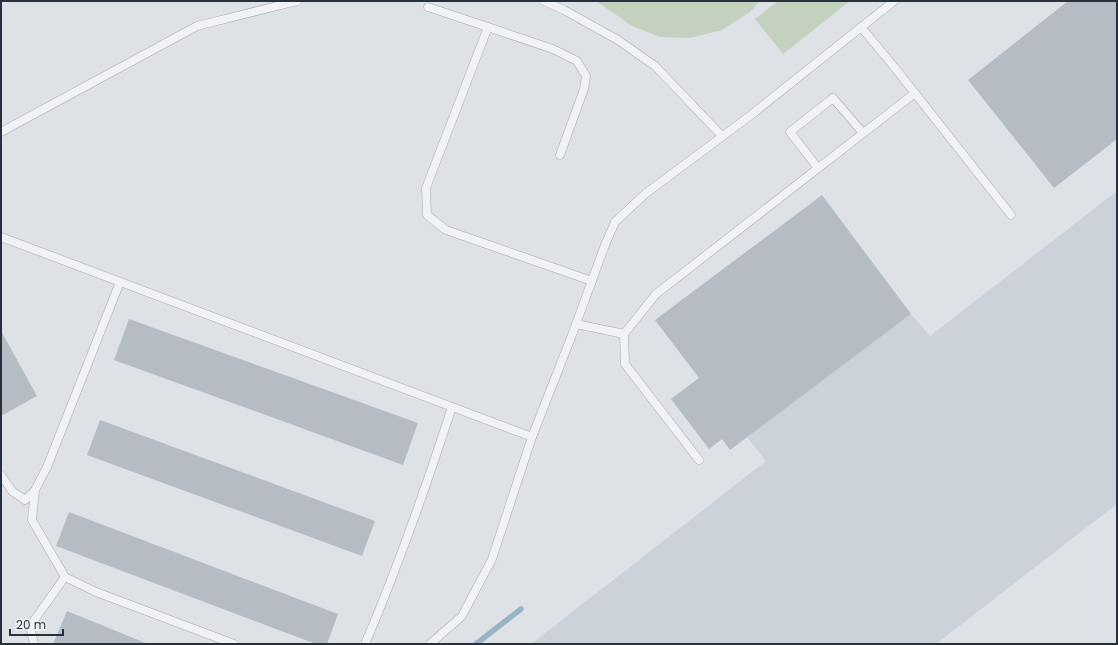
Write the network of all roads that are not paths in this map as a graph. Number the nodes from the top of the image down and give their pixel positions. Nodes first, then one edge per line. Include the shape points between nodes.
1 (297, 1) edge
2 (544, 1) edge
3 (893, 1) edge
4 (428, 7) dead end
5 (488, 27) junction
6 (861, 27) junction
7 (915, 93) junction
8 (1, 132) edge
9 (863, 133) junction
10 (722, 136) junction
11 (560, 155) dead end
12 (818, 168) junction
13 (1011, 215) dead end
14 (1, 236) edge
15 (592, 281) junction
16 (120, 282) junction
17 (576, 324) junction
18 (624, 334) junction
19 (452, 407) junction
20 (532, 437) junction
21 (699, 460) dead end
22 (1, 475) edge
23 (35, 490) junction
24 (65, 577) junction
25 (34, 644) edge
26 (234, 644) edge
27 (365, 644) edge
28 (430, 644) edge

1 - 8 lane via 196,26
2 - 10 lane via 618,40 655,66
3 - 6 lane
4 - 5 lane
5 - 11 lane via 553,49 577,61 586,76 584,89
5 - 15 lane via 426,188 427,214 446,230
6 - 7 lane
6 - 10 lane
7 - 9 lane
7 - 13 lane
9 - 12 lane
9 - 12 lane via 833,98 790,132
10 - 15 lane via 645,194 616,222
12 - 18 lane via 656,294
14 - 16 lane
15 - 17 lane
16 - 19 lane
16 - 23 lane via 47,467
17 - 18 lane
17 - 20 lane
18 - 21 lane via 625,364
19 - 20 lane
19 - 27 lane via 387,594
20 - 28 lane via 492,559 462,616
22 - 23 lane via 12,491 25,500
23 - 24 lane via 32,520
24 - 25 lane via 30,626
24 - 26 lane via 96,592

